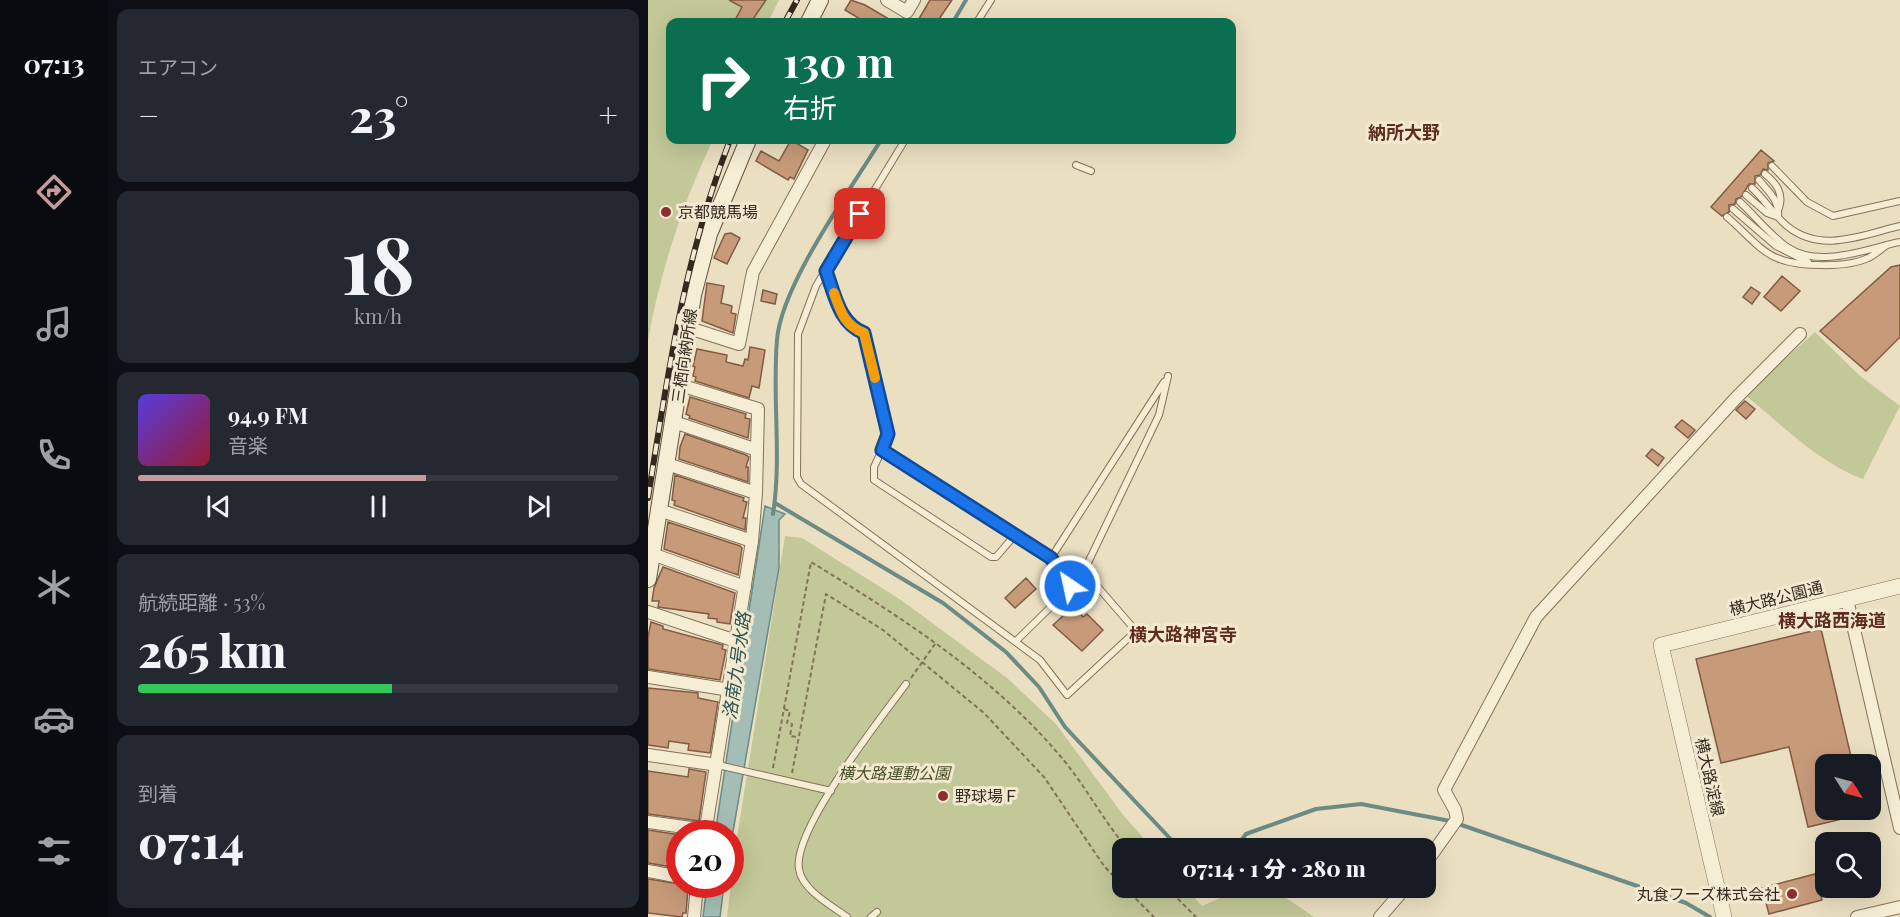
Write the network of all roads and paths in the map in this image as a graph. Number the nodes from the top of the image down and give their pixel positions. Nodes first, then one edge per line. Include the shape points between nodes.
1 (820, 0) edge
2 (887, 0) edge
3 (914, 0) edge
4 (991, 0) edge
5 (810, 18) edge
6 (979, 18) edge
7 (746, 144) edge
8 (823, 144) edge
9 (903, 144) edge
10 (1076, 165) dead end
11 (1772, 165) dead end
12 (1091, 171) dead end
13 (1765, 174) dead end
14 (1759, 180) dead end
15 (1752, 188) dead end
16 (1746, 195) dead end
17 (1900, 201) edge
18 (1740, 202) dead end
19 (1779, 208) junction
20 (1733, 209) dead end
21 (1727, 217) dead end
22 (1778, 217) junction
23 (1900, 226) edge
24 (1900, 242) edge
25 (1888, 245) junction
26 (1814, 265) junction
27 (826, 271) junction
28 (689, 328) junction
29 (1800, 334) dead end
30 (680, 385) junction
31 (674, 422) junction
32 (757, 450) junction
33 (882, 450) junction
34 (667, 464) junction
35 (756, 494) junction
36 (659, 510) junction
37 (1015, 535) junction
38 (752, 541) junction
39 (652, 554) junction
40 (1051, 558) junction
41 (648, 579) edge
42 (1900, 586) edge
43 (745, 587) junction
44 (1847, 599) junction
45 (648, 612) edge
46 (736, 641) junction
47 (1016, 641) junction
48 (935, 644) junction
49 (1661, 645) joint
50 (922, 662) junction
51 (648, 677) edge
52 (906, 684) joint
53 (729, 690) junction
54 (784, 709) junction
55 (799, 737) junction
56 (648, 755) edge
57 (722, 766) junction
58 (772, 777) junction
59 (790, 782) junction
60 (831, 791) junction
61 (709, 820) edge
62 (648, 822) edge
63 (666, 825) edge
64 (1900, 828) edge
65 (1120, 838) edge
66 (1436, 849) edge
67 (648, 871) edge
68 (666, 874) edge
69 (1112, 874) edge
70 (696, 898) edge
71 (1135, 898) edge
72 (1177, 898) edge
73 (1397, 898) edge
74 (1900, 907) edge
75 (694, 917) edge
76 (847, 917) edge
77 (1154, 917) edge
78 (1196, 917) edge
79 (1380, 917) edge
80 (1724, 917) edge
81 (1857, 917) edge

1 - 5 main road
2 - 3 street via 907,12
4 - 6 lane
7 - 28 main road, 三栖向納所線 via 709,234
8 - 28 street via 753,272 739,344
9 - 27 lane
10 - 12 lane
11 - 17 lane via 1807,202 1833,216
13 - 19 lane via 1779,191
14 - 19 lane
15 - 22 lane
16 - 22 lane
18 - 25 lane via 1787,247 1818,258
19 - 22 lane
20 - 26 lane via 1776,246
21 - 26 lane via 1775,258
22 - 23 lane via 1799,235 1823,242
24 - 25 lane
25 - 26 lane via 1869,258 1852,263
27 - 33 lane via 845,321 864,333 888,434
27 - 47 lane via 806,308 798,334 797,477 801,484
28 - 30 main road, 三栖向納所線
29 - 66 street via 1736,398 1536,617 1444,790 1455,810 1456,822
30 - 31 main road, 三栖向納所線
30 - 32 street via 758,409
31 - 32 street
31 - 34 main road, 三栖向納所線
32 - 35 street
33 - 37 lane
33 - 37 lane via 874,467 874,480 991,557 1002,553
34 - 35 street
34 - 36 main road, 三栖向納所線
35 - 38 street
36 - 38 street
36 - 39 main road, 三栖向納所線
37 - 40 lane
38 - 43 street
39 - 41 main road, 三栖向納所線
39 - 43 street
40 - 47 lane via 1068,581 1068,590
40 - 47 lane via 1168,376 1159,415 1084,571 1136,631 1067,695 1040,660
42 - 44 street, 横大路公園通
43 - 46 street
44 - 49 street, 横大路公園通
44 - 64 street
45 - 46 street
46 - 53 street
48 - 50 path
48 - 54 path via 893,612 811,562
48 - 65 path via 1000,693 1062,758
49 - 80 street, 横大路淀線
50 - 52 path
50 - 55 path via 883,630 826,594
50 - 69 path via 984,713 1044,777
51 - 53 street
52 - 60 lane
53 - 57 street
54 - 55 path via 790,711 790,736
54 - 58 path
55 - 59 path
56 - 57 street
57 - 58 lane
57 - 61 street
58 - 59 lane
59 - 60 lane
60 - 76 lane via 799,850 799,871 812,891
62 - 63 street
67 - 68 street
70 - 75 street
71 - 77 path
72 - 78 path
73 - 79 street
74 - 81 street

